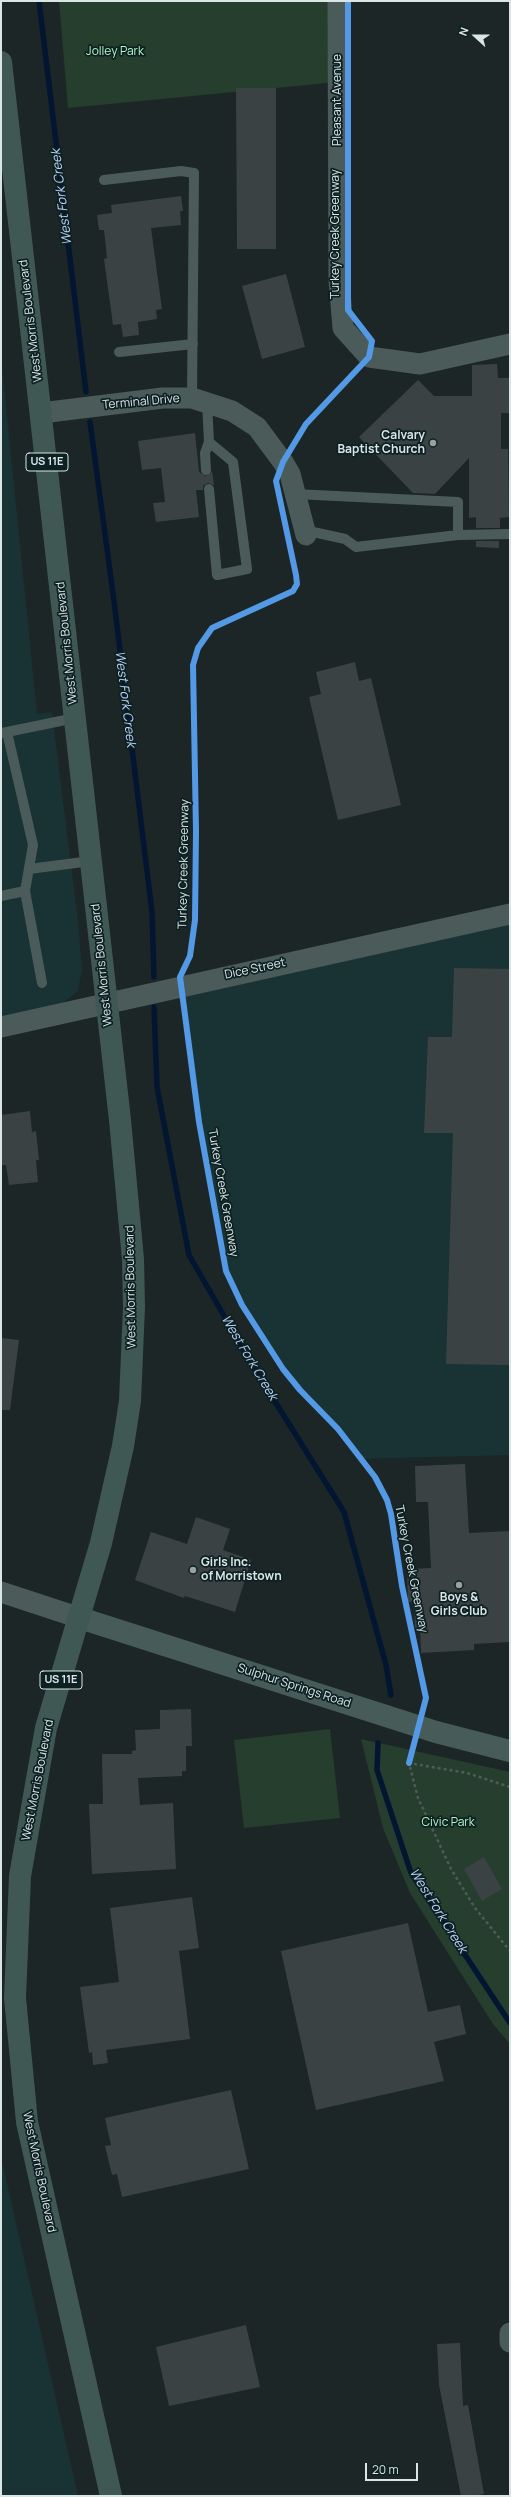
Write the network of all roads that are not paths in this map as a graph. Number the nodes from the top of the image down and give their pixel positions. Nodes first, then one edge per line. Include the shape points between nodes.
1 (338, 1) edge
2 (1, 62) edge
3 (104, 180) dead end
4 (193, 344) junction
5 (510, 344) edge
6 (119, 352) dead end
7 (200, 400) junction
8 (41, 413) junction
9 (210, 442) junction
10 (206, 470) dead end
11 (209, 489) dead end
12 (295, 494) junction
13 (305, 532) joint
14 (510, 534) edge
15 (458, 535) junction
16 (75, 718) junction
17 (4, 733) edge
18 (91, 861) junction
19 (29, 869) junction
20 (25, 891) junction
21 (1, 896) edge
22 (510, 914) edge
23 (42, 983) dead end
24 (106, 1004) junction
25 (1, 1027) edge
26 (1, 1592) edge
27 (80, 1618) junction
28 (510, 1751) edge
29 (510, 2333) edge
30 (510, 2342) edge
31 (111, 2496) edge

1 - 5 street, Pleasant Avenue via 339,280 343,328 369,357 420,364
2 - 8 main road, West Morris Boulevard / US 11E
3 - 4 lane via 181,171 194,174
4 - 6 lane
4 - 7 lane
7 - 8 street, Terminal Drive via 163,398
7 - 9 lane
7 - 12 street, Terminal Drive via 232,411 257,427 283,462
8 - 16 main road, West Morris Boulevard / US 11E
9 - 10 lane via 205,453
9 - 11 lane via 233,462 248,569 217,575
12 - 13 street, Terminal Drive
12 - 15 lane via 458,502
13 - 15 lane via 345,540 356,547
14 - 15 lane
16 - 17 lane
16 - 18 main road, West Morris Boulevard / US 11E
17 - 19 lane via 34,845
18 - 19 lane
18 - 24 main road, West Morris Boulevard / US 11E
19 - 20 lane
20 - 21 lane
20 - 23 lane
22 - 24 street, Dice Street via 191,983
24 - 25 street, Dice Street
24 - 27 main road, West Morris Boulevard / US 11E via 130,1218 134,1307 133,1371 114,1491
26 - 27 street
27 - 28 street, Sulphur Springs Road via 436,1732
27 - 31 main road, West Morris Boulevard / US 11E via 46,1728 21,1868 15,1998 27,2122
29 - 30 street

